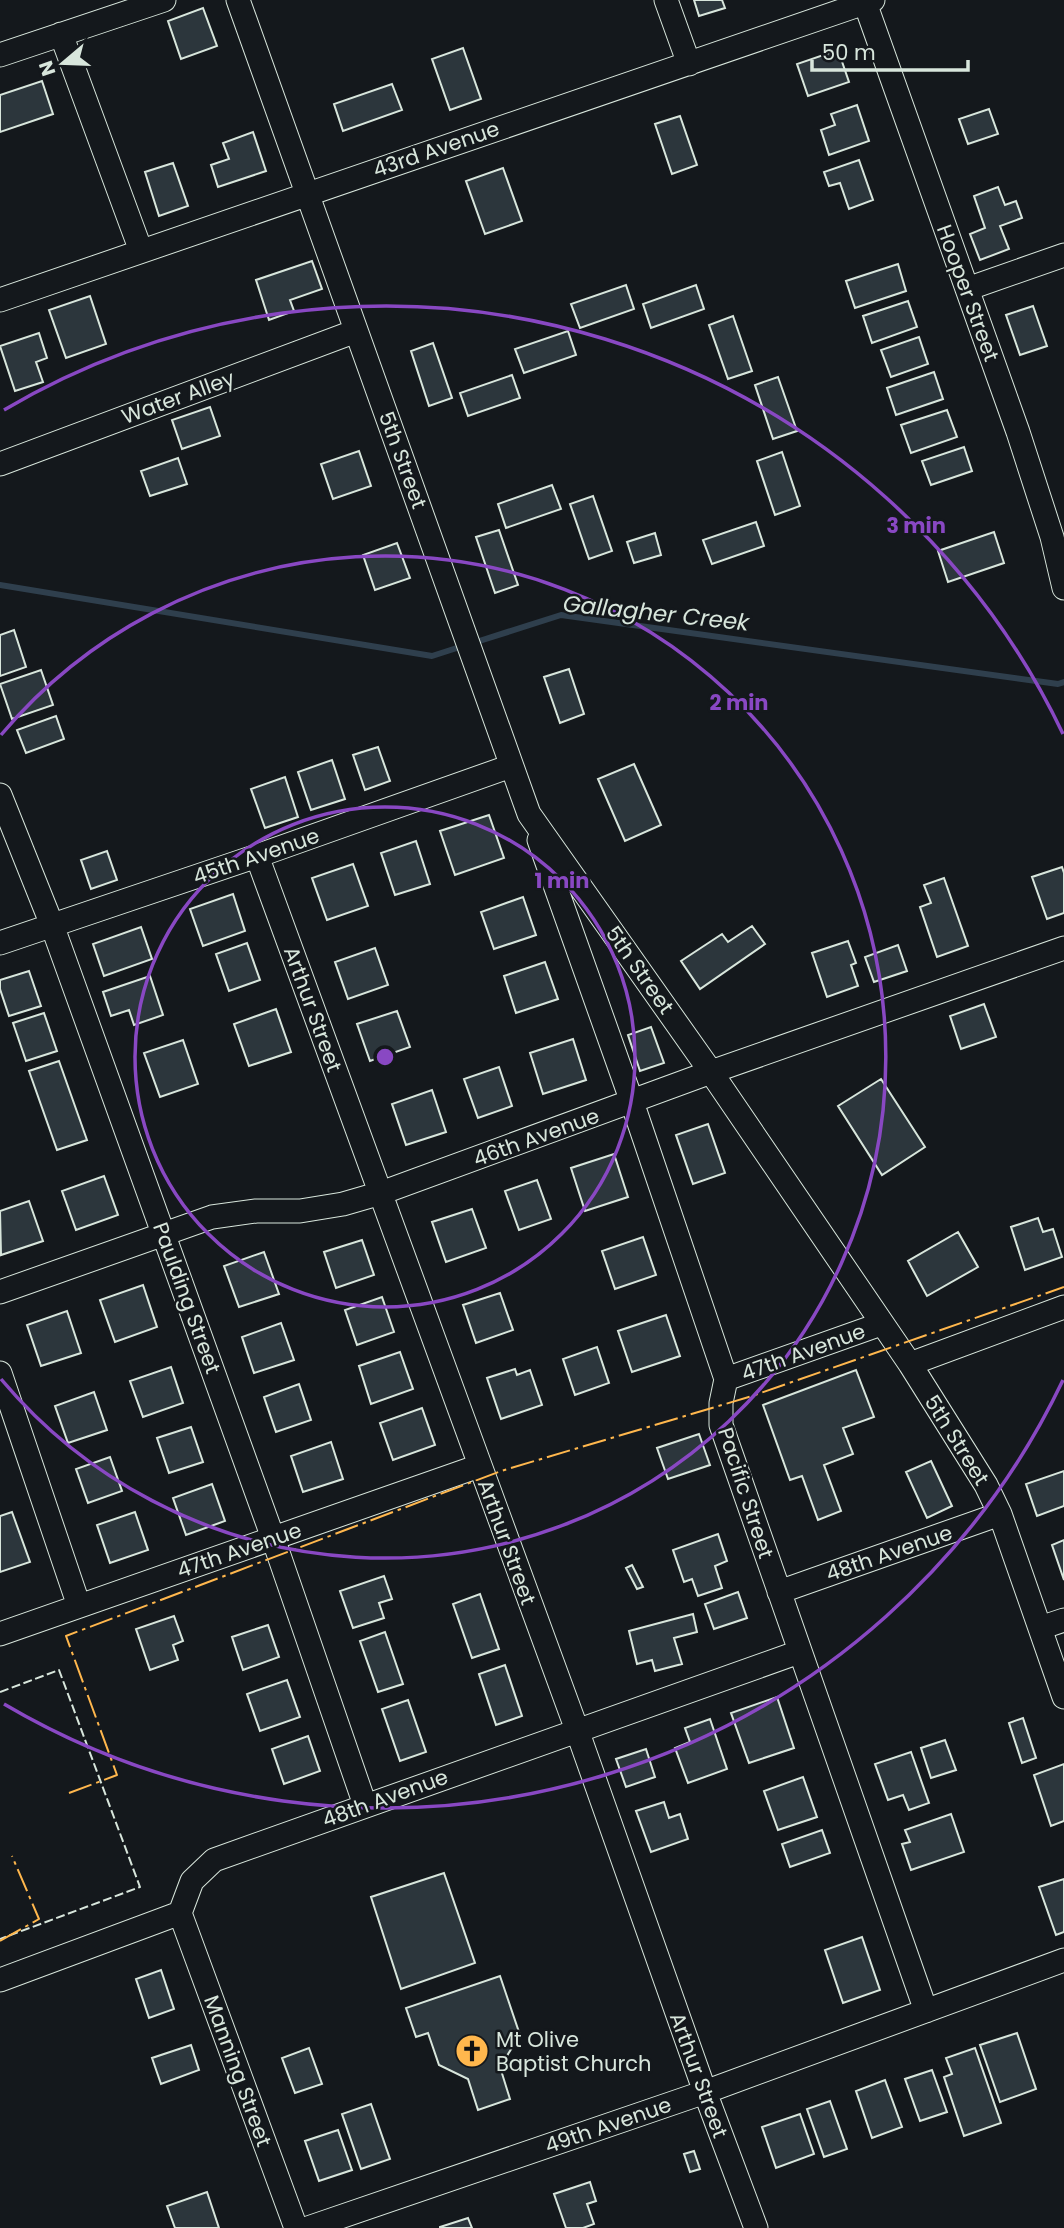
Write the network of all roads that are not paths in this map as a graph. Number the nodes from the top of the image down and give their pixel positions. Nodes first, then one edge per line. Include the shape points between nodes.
1 (164, 0) edge
2 (238, 0) edge
3 (666, 0) edge
4 (868, 1) edge
5 (61, 34) junction
6 (0, 55) edge
7 (689, 64) junction
8 (308, 193) junction
9 (141, 251) junction
10 (1064, 255) edge
11 (967, 289) junction
12 (0, 300) edge
13 (356, 331) junction
14 (0, 464) edge
15 (1064, 588) edge
16 (511, 766) junction
17 (0, 795) edge
18 (529, 814) junction
19 (257, 856) junction
20 (52, 925) junction
21 (0, 943) edge
22 (1064, 947) edge
23 (712, 1072) junction
24 (632, 1102) junction
25 (382, 1193) junction
26 (163, 1233) junction
27 (0, 1292) edge
28 (1064, 1307) edge
29 (881, 1324) junction
30 (910, 1364) junction
31 (0, 1373) edge
32 (726, 1379) junction
33 (478, 1466) junction
34 (1000, 1514) junction
35 (273, 1538) junction
36 (779, 1592) junction
37 (79, 1606) junction
38 (1064, 1620) edge
39 (1040, 1628) junction
40 (0, 1634) edge
41 (799, 1651) junction
42 (1064, 1697) edge
43 (577, 1730) junction
44 (365, 1805) junction
45 (180, 1913) junction
46 (1064, 1960) edge
47 (0, 1980) edge
48 (926, 2011) junction
49 (705, 2092) junction
50 (356, 2220) edge
51 (296, 2228) edge
52 (308, 2228) edge
53 (756, 2228) edge

1 - 5 street
2 - 8 street, 5th Street
3 - 7 street
4 - 7 street, 43rd Avenue
4 - 11 street, Hooper Street
5 - 6 street
5 - 9 street
7 - 8 street, 43rd Avenue
8 - 9 street, 43rd Avenue
8 - 13 street, 5th Street
9 - 12 street, 43rd Avenue
10 - 11 street
11 - 15 street, Hooper Street via 1018,432
13 - 14 street, Water Alley
13 - 16 street, 5th Street
16 - 18 street, 5th Street
16 - 19 street, 45th Avenue
17 - 20 street, Paulding Street
18 - 23 street, 5th Street
18 - 24 street, Pacific Street
19 - 20 street, 45th Avenue
19 - 25 street, Arthur Street
20 - 21 street, 45th Avenue
20 - 26 street, Paulding Street
22 - 23 street, 46th Avenue
23 - 24 street, 46th Avenue
23 - 29 street, 5th Street
24 - 25 street, 46th Avenue
24 - 32 street, Pacific Street
25 - 26 street, 46th Avenue via 343,1204 212,1217
25 - 33 street, Arthur Street
26 - 27 street, 46th Avenue
26 - 35 street, Paulding Street
28 - 30 street
29 - 30 street, 5th Street
29 - 32 street, 47th Avenue
30 - 34 street, 5th Street
31 - 37 street
32 - 36 street, Pacific Street via 721,1424
33 - 35 street, 47th Avenue
33 - 43 street, Arthur Street
34 - 36 street, 48th Avenue
34 - 39 street, 5th Street
35 - 37 street, 47th Avenue
35 - 44 street, Paulding Street
36 - 41 street, Pacific Street
37 - 40 street, 47th Avenue
38 - 39 street
39 - 42 street, 5th Street
41 - 43 street, 48th Avenue
41 - 48 street, Pacific Street
43 - 44 street, 48th Avenue
43 - 49 street, Arthur Street
44 - 45 street, 48th Avenue via 214,1860 192,1881
45 - 47 street
45 - 51 street, Manning Street
46 - 48 street, 49th Avenue
48 - 49 street, 49th Avenue
49 - 50 street, 49th Avenue
49 - 53 street, Arthur Street
50 - 52 street, 49th Avenue

